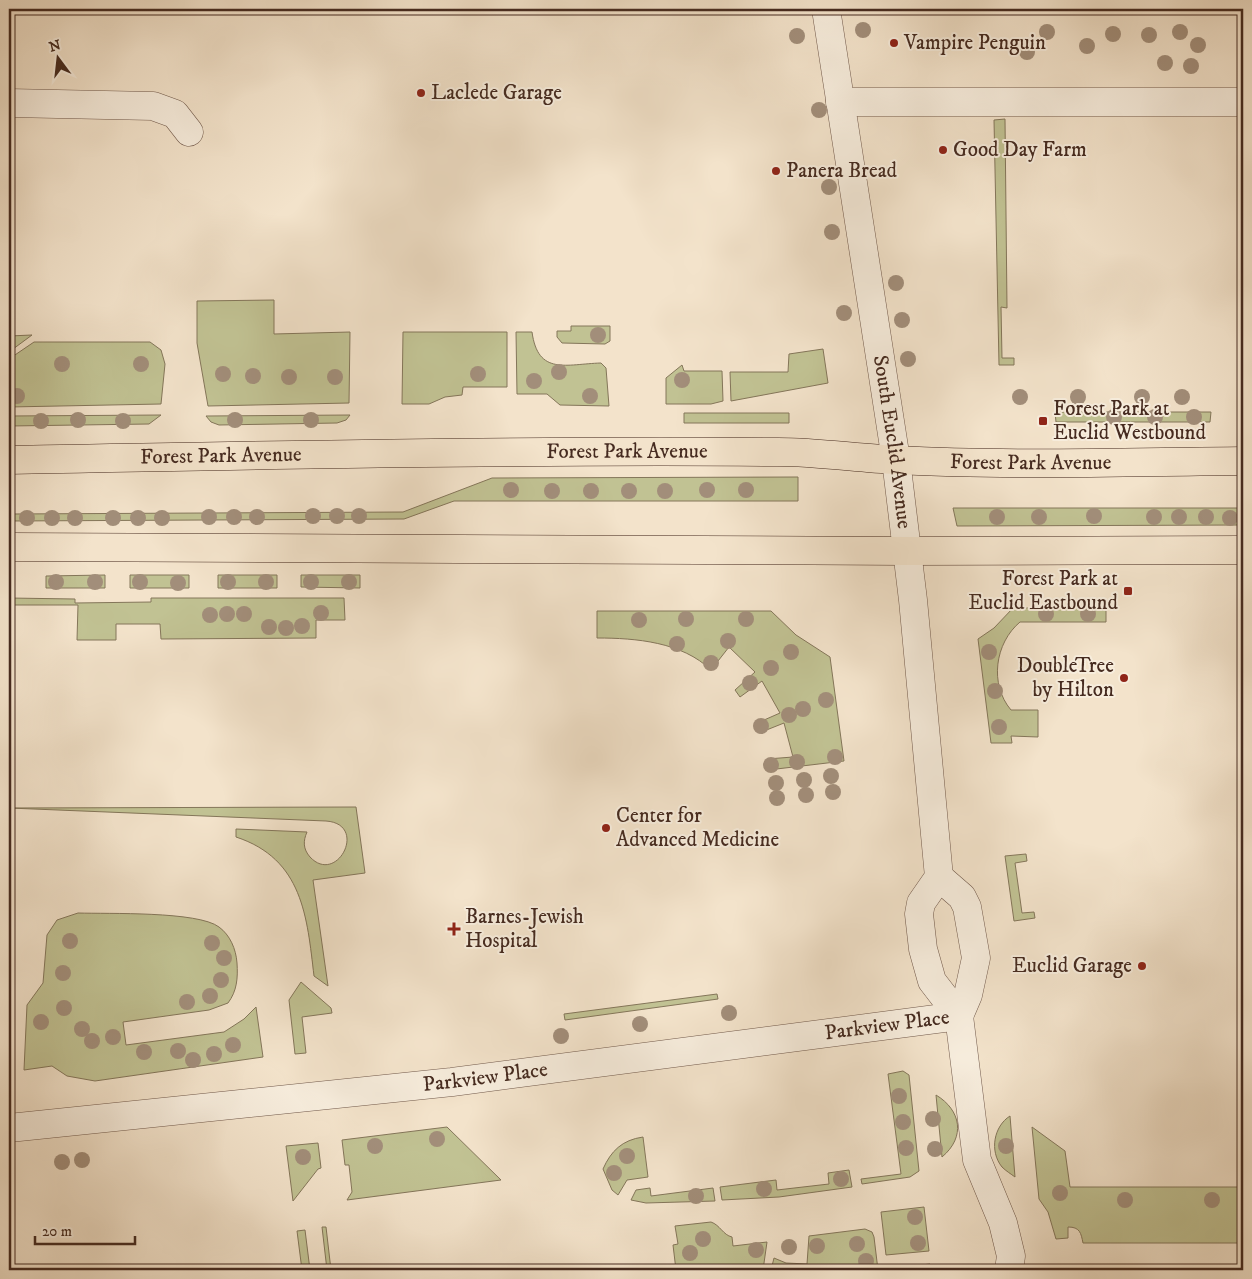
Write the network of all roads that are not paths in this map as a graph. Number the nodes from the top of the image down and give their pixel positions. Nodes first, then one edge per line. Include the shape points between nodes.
1 (826, 9) edge
2 (840, 102) junction
3 (1243, 102) edge
4 (9, 103) edge
5 (189, 132) dead end
6 (9, 460) edge
7 (896, 460) junction
8 (1243, 462) edge
9 (9, 547) edge
10 (1243, 550) edge
11 (907, 551) junction
12 (939, 877) junction
13 (959, 1016) junction
14 (9, 1128) edge
15 (1009, 1270) edge

1 - 2 street, South Euclid Avenue
2 - 3 street
2 - 7 street, South Euclid Avenue
4 - 5 street via 153,106 175,114
6 - 7 main road, Forest Park Avenue via 385,452 783,452
7 - 8 main road, Forest Park Avenue
7 - 11 street, South Euclid Avenue
9 - 11 main road
10 - 11 main road
11 - 12 street, South Euclid Avenue
12 - 13 street via 962,897 967,907 976,958 968,995
12 - 13 street via 921,902 919,914 923,949 932,981
13 - 14 street, Parkview Place via 442,1083
13 - 15 street via 977,1160 1003,1223 1011,1256

